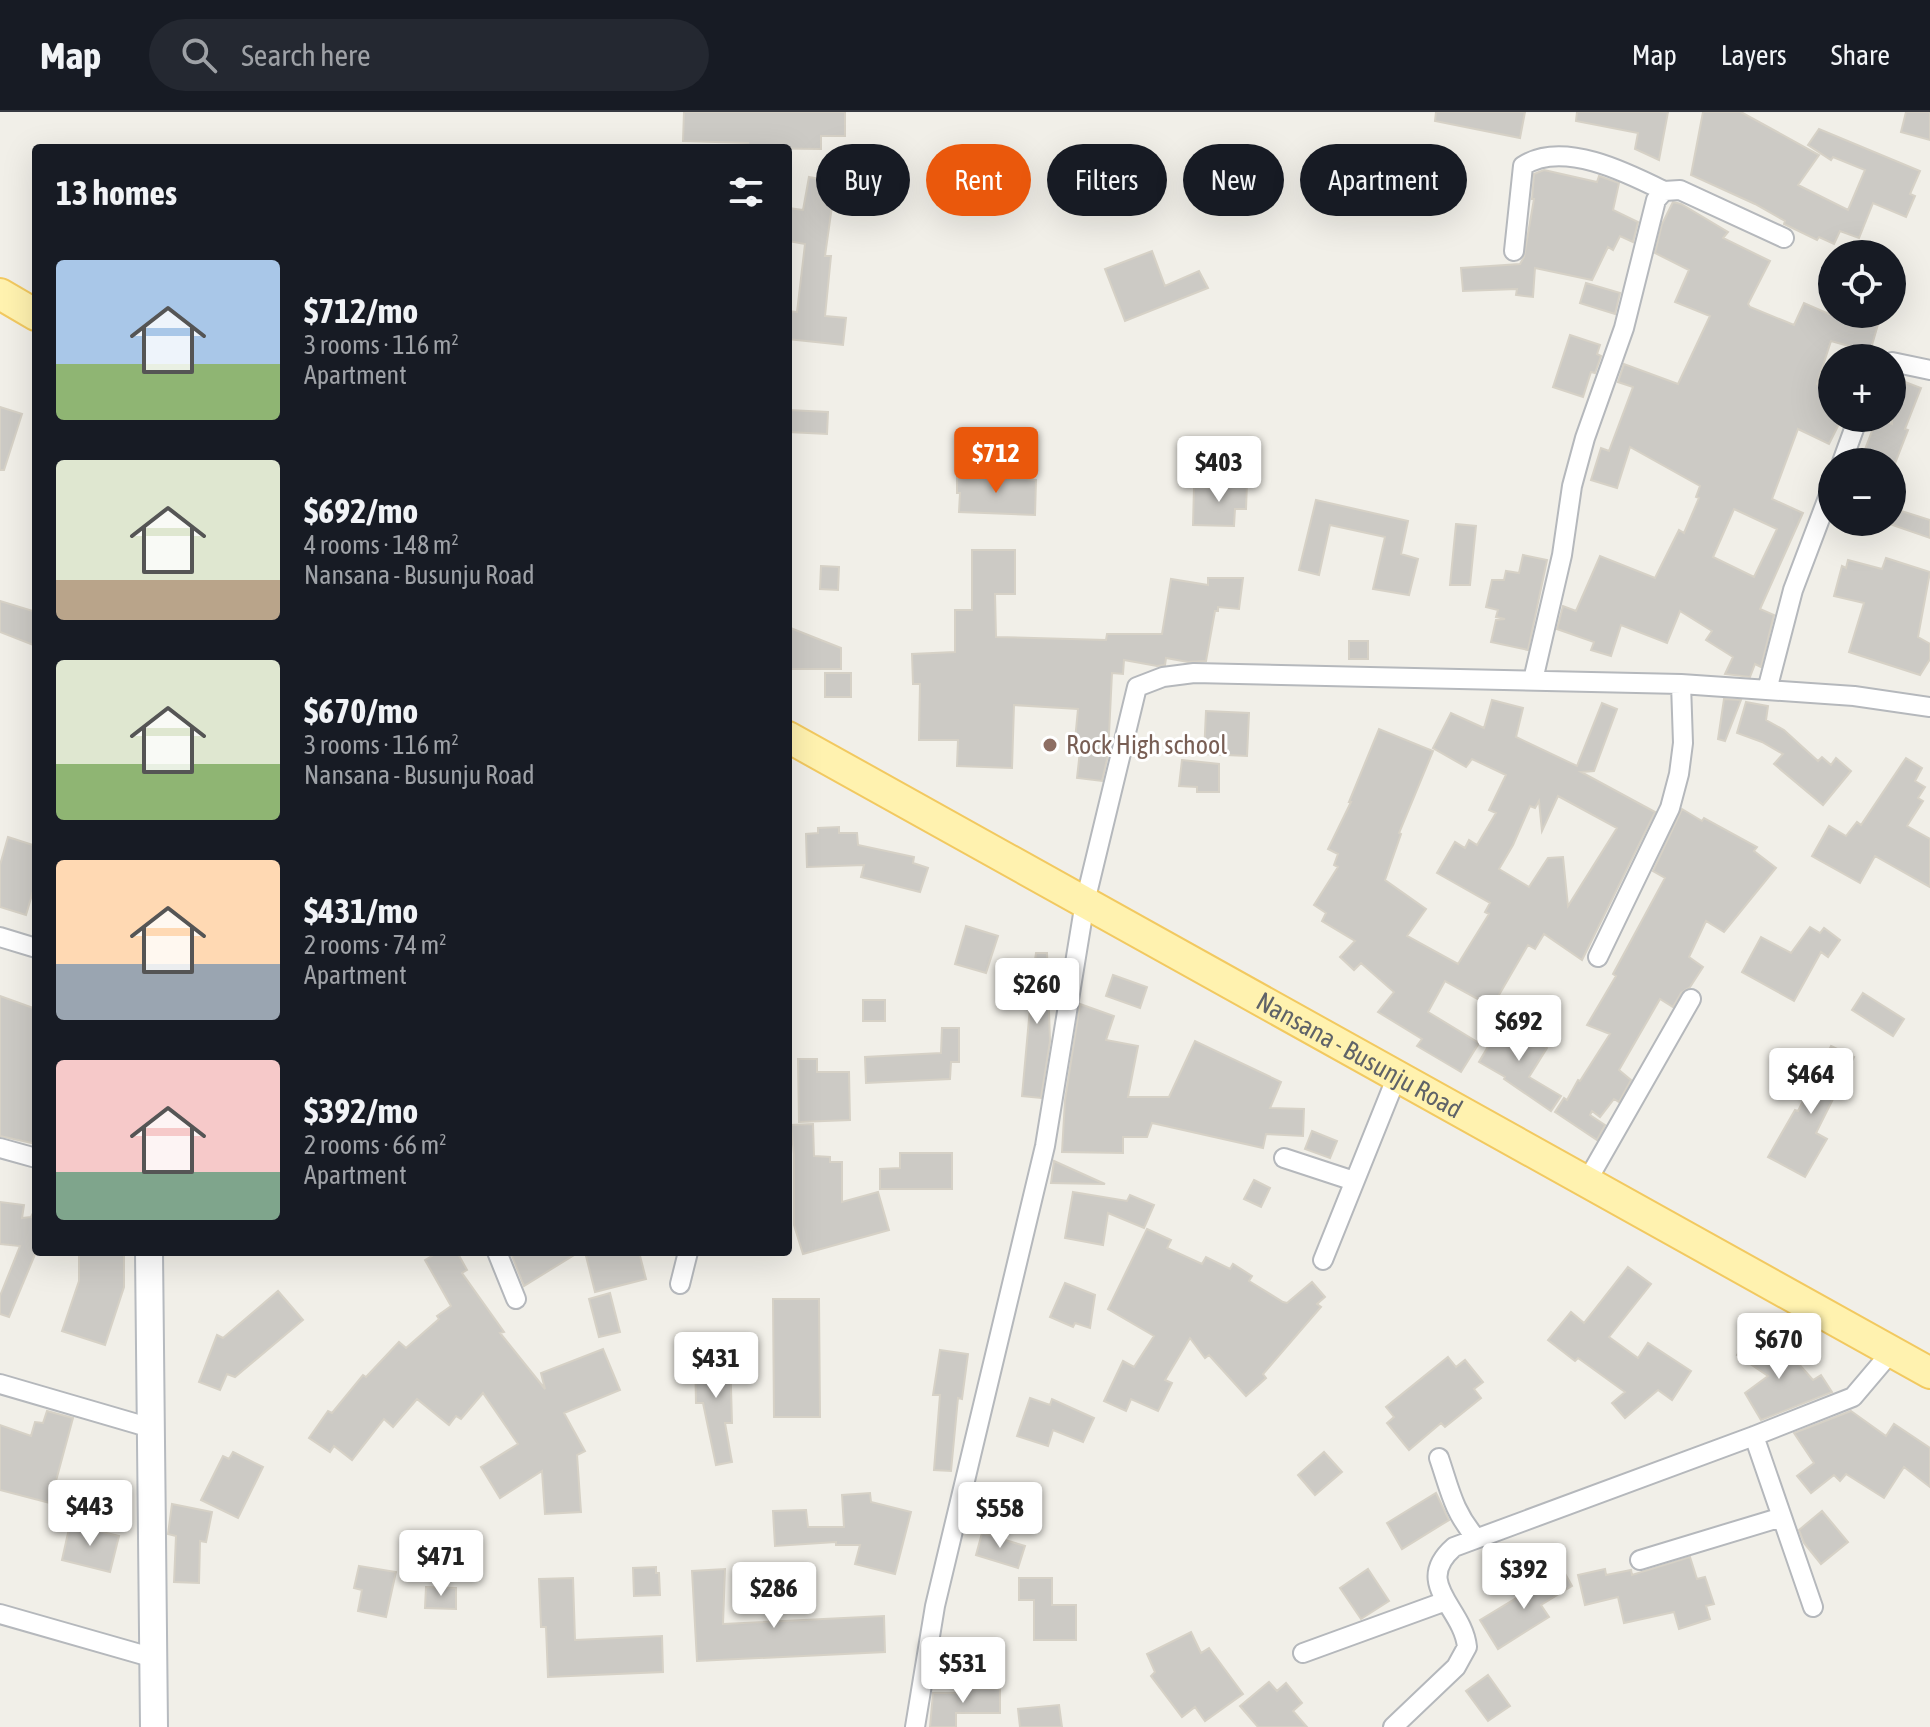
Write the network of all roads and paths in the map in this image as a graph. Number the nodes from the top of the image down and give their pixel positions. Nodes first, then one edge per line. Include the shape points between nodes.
1 (1664, 191) junction
2 (1784, 238) dead end
3 (1514, 251) dead end
4 (0, 294) edge
5 (32, 313) edge
6 (1906, 365) edge
7 (1930, 370) edge
8 (1818, 524) edge
9 (1533, 680) junction
10 (1681, 684) junction
11 (1767, 690) junction
12 (1930, 707) edge
13 (792, 739) edge
14 (1085, 902) junction
15 (0, 937) edge
16 (32, 947) edge
17 (1598, 957) dead end
18 (1691, 999) dead end
19 (1397, 1076) junction
20 (0, 1148) edge
21 (32, 1157) edge
22 (1284, 1158) dead end
23 (1354, 1181) junction
24 (1587, 1181) junction
25 (149, 1256) edge
26 (499, 1256) edge
27 (687, 1256) edge
28 (1323, 1260) dead end
29 (680, 1284) dead end
30 (516, 1299) dead end
31 (1892, 1351) junction
32 (1930, 1373) edge
33 (0, 1384) edge
34 (151, 1428) junction
35 (1754, 1436) junction
36 (1439, 1458) dead end
37 (1782, 1517) junction
38 (1476, 1538) junction
39 (1640, 1560) dead end
40 (1446, 1601) junction
41 (1813, 1607) dead end
42 (0, 1614) edge
43 (1303, 1653) dead end
44 (154, 1658) junction
45 (154, 1727) edge
46 (915, 1727) edge
47 (1393, 1727) edge

1 - 2 street via 1680,190
1 - 3 street via 1616,167 1535,158 1523,166
1 - 9 street via 1656,200 1624,328 1572,486
4 - 5 main road
6 - 7 street
8 - 11 street via 1793,590
9 - 10 street
9 - 14 street via 1194,673 1137,687
10 - 11 street
10 - 17 street via 1683,743 1670,808
11 - 12 street
13 - 14 main road, Nansana - Busunju Road
14 - 19 main road, Nansana - Busunju Road
14 - 46 street via 1045,1146 935,1606
15 - 16 street
18 - 24 street
19 - 23 street
19 - 24 main road, Nansana - Busunju Road
20 - 21 street
22 - 23 street
23 - 28 street
24 - 31 main road, Nansana - Busunju Road
25 - 34 street
26 - 30 street
27 - 29 street
31 - 32 main road, Nansana - Busunju Road
31 - 35 street via 1853,1397
33 - 34 street
34 - 44 street
35 - 37 street
35 - 38 street
36 - 38 street via 1460,1519
37 - 39 street
37 - 41 street
38 - 40 street via 1454,1547 1438,1566 1439,1590
40 - 43 street
40 - 47 street via 1462,1626 1467,1647 1456,1667
42 - 44 street
44 - 45 street

